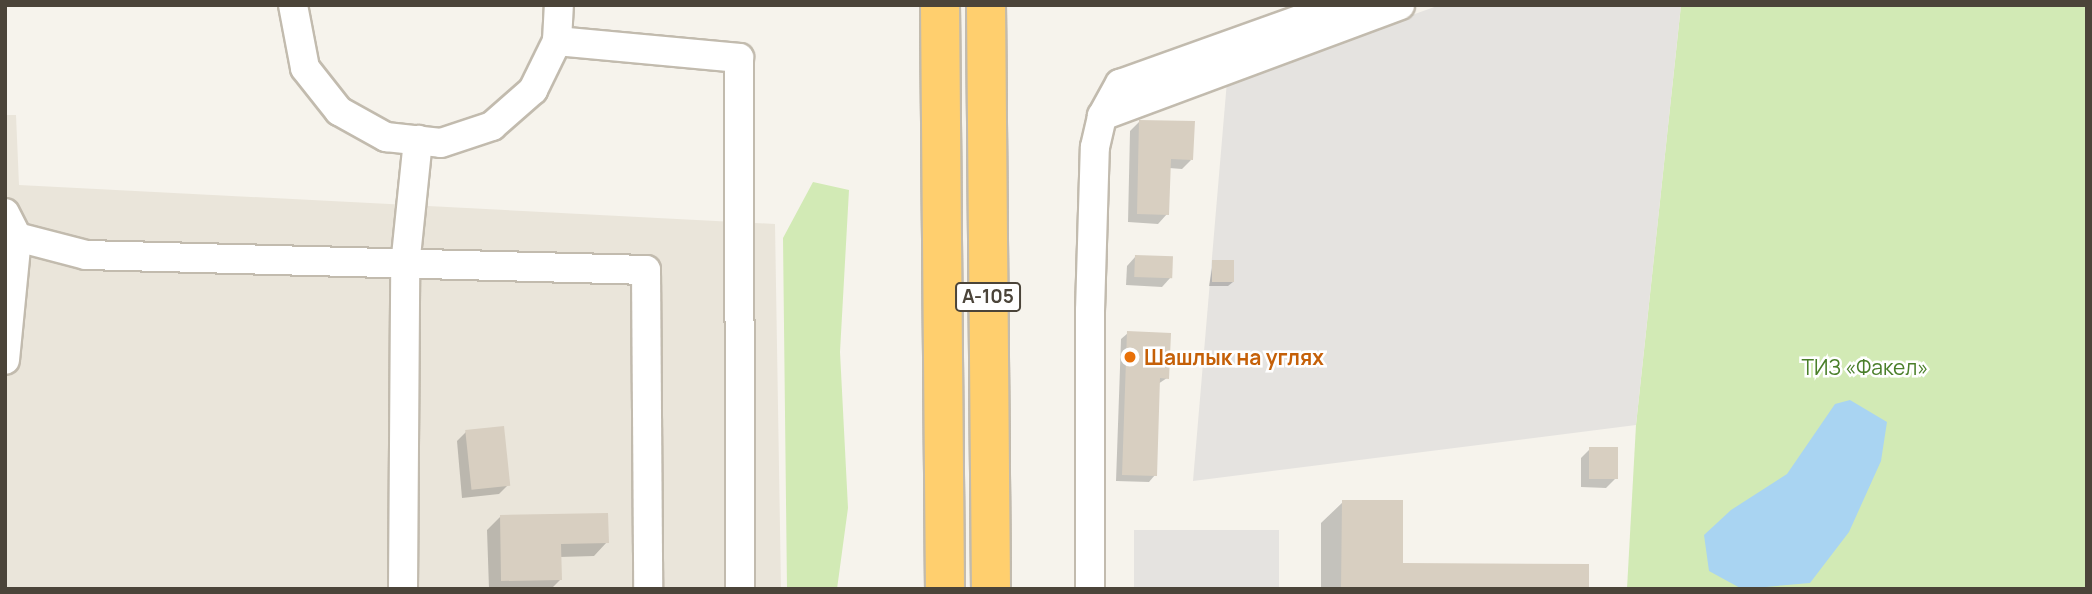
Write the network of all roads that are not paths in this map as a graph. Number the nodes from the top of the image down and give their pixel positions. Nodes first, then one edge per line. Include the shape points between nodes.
1 (293, 5) edge
2 (559, 5) edge
3 (940, 5) edge
4 (986, 5) edge
5 (1341, 5) edge
6 (1400, 5) edge
7 (557, 41) junction
8 (1102, 116) junction
9 (418, 140) junction
10 (11, 225) edge
11 (405, 266) junction
12 (5, 360) edge
13 (403, 589) edge
14 (648, 589) edge
15 (740, 589) edge
16 (945, 589) edge
17 (991, 589) edge
18 (1090, 589) edge

1 - 9 street via 305,68 339,111 386,137
2 - 7 street
3 - 16 highway, А-105
4 - 17 highway, А-105
5 - 8 street via 1120,84
6 - 8 street
7 - 9 street via 533,90 492,126 440,143
7 - 15 street via 738,58
8 - 18 street via 1095,147 1090,311
9 - 11 street
10 - 11 street via 86,255
10 - 12 street
11 - 13 street
11 - 14 street via 646,271

